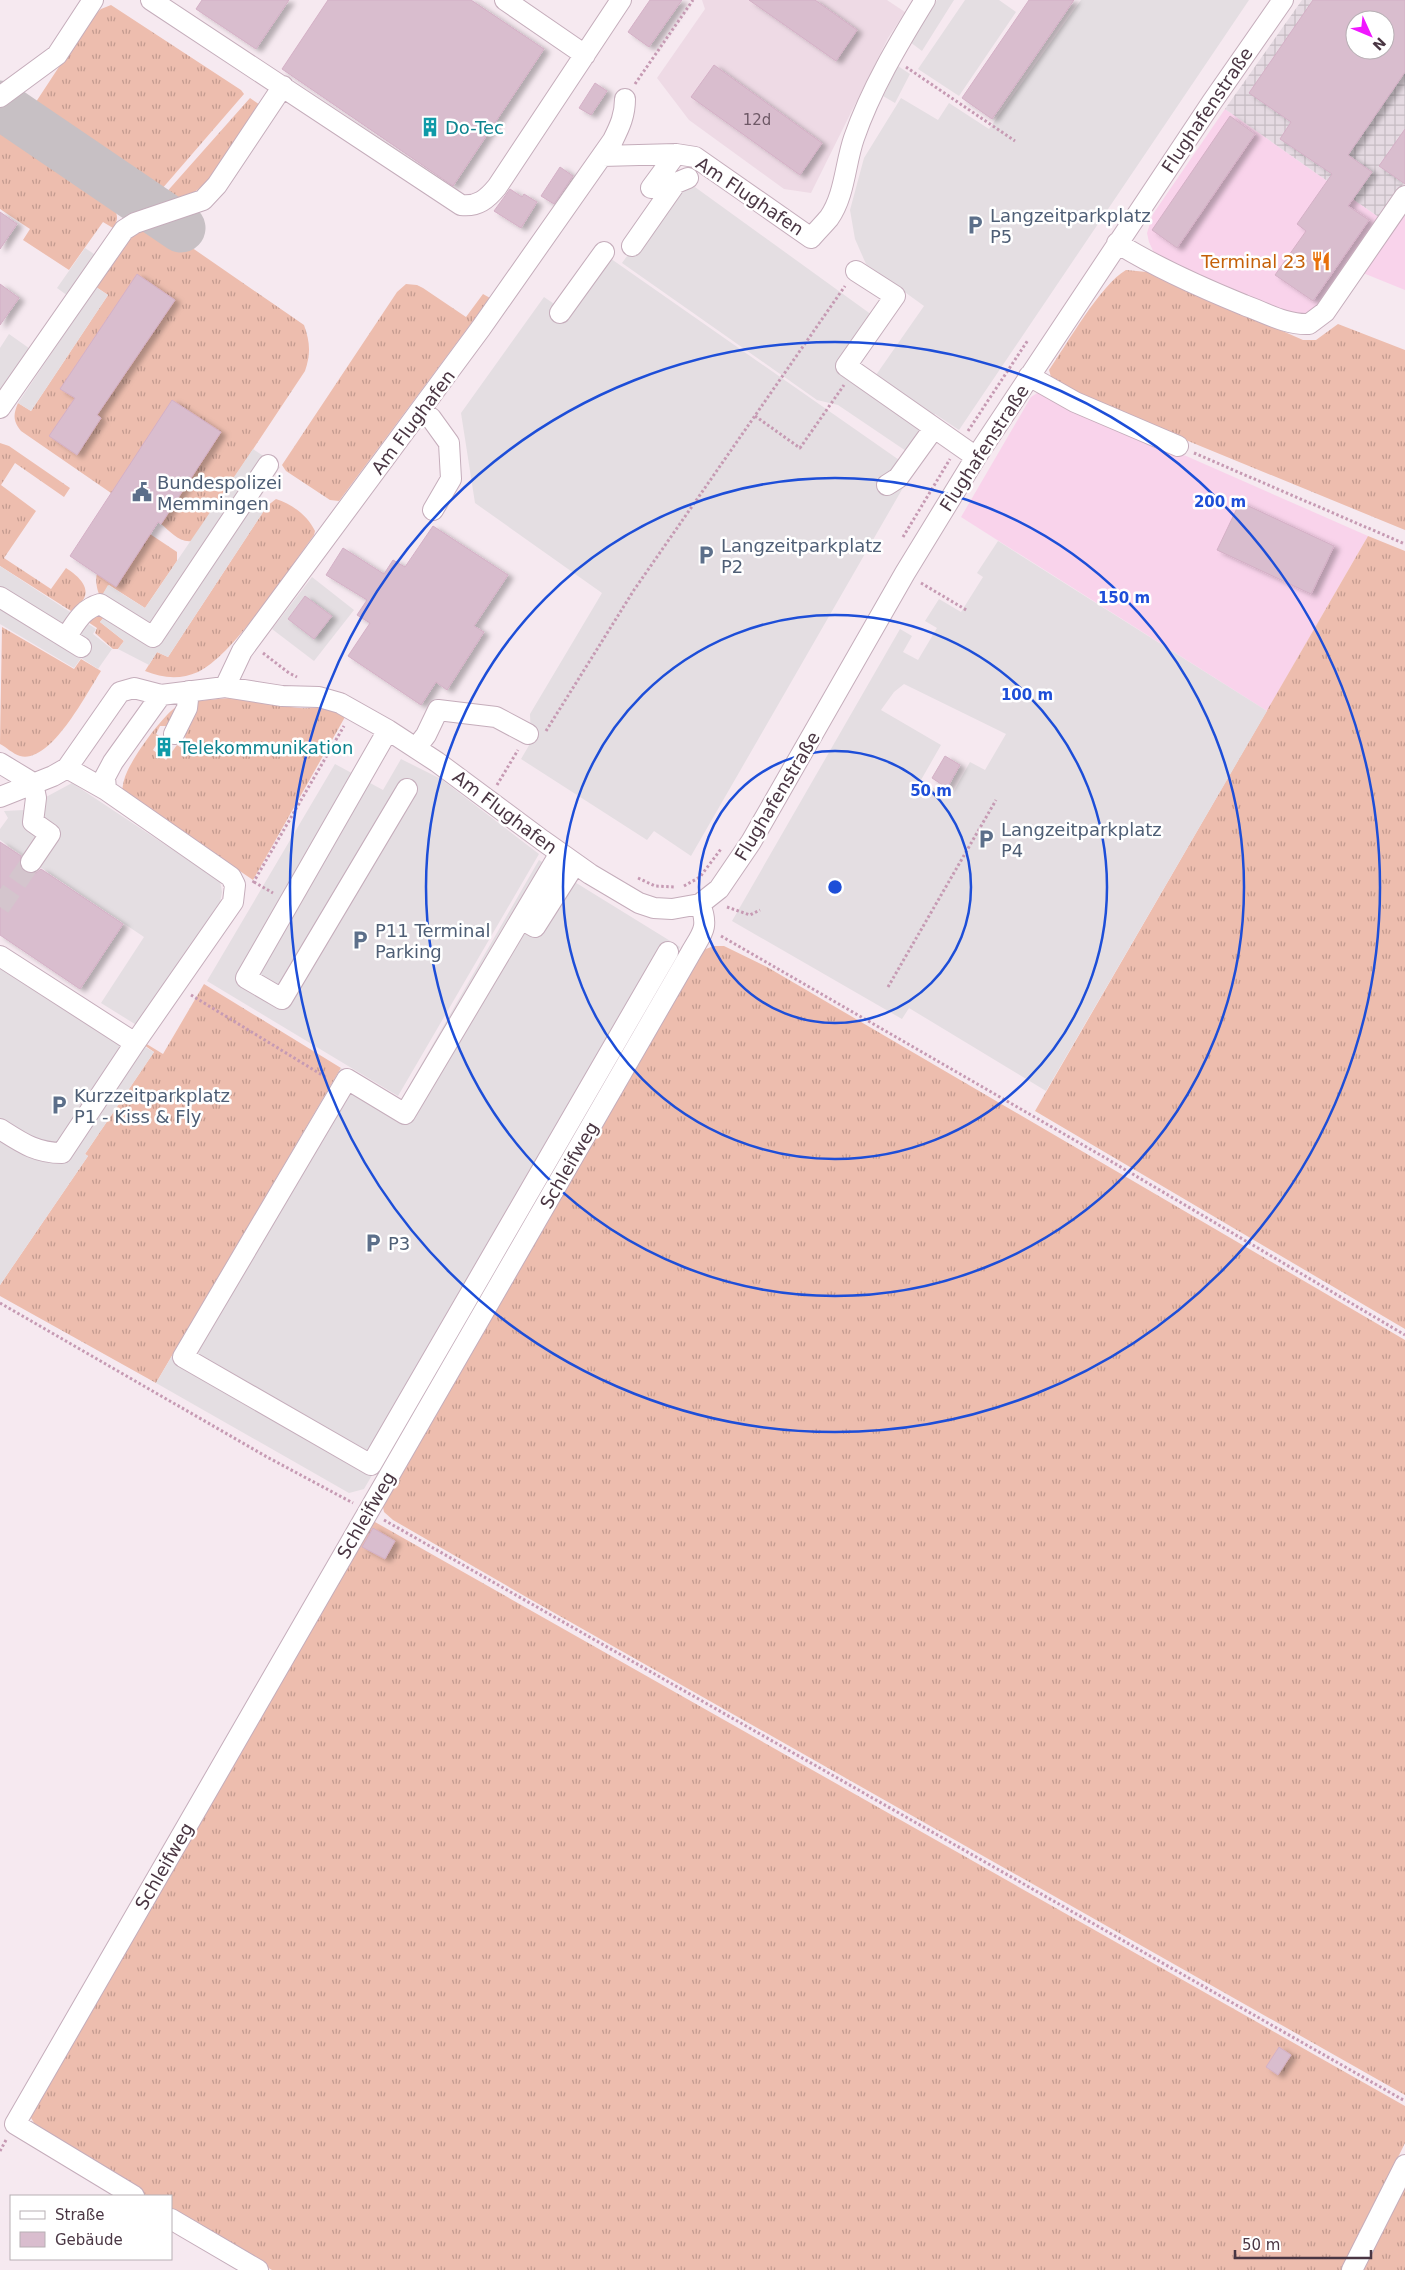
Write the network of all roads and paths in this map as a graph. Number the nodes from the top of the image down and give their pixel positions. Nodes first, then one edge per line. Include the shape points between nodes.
1 (93, 0) edge
2 (151, 0) edge
3 (505, 0) edge
4 (621, 0) edge
5 (693, 0) edge
6 (925, 0) edge
7 (1283, 0) edge
8 (585, 55) junction
9 (891, 57) junction
10 (283, 86) junction
11 (629, 93) joint
12 (0, 97) edge
13 (977, 108) dead end
14 (974, 113) junction
15 (1015, 141) dead end
16 (676, 154) junction
17 (602, 156) junction
18 (688, 178) dead end
19 (651, 188) dead end
20 (1405, 196) edge
21 (1117, 243) junction
22 (632, 246) dead end
23 (604, 252) dead end
24 (856, 271) joint
25 (560, 313) dead end
26 (854, 372) junction
27 (1029, 376) junction
28 (0, 408) edge
29 (421, 411) junction
30 (754, 416) junction
31 (934, 428) junction
32 (1178, 446) joint
33 (976, 457) junction
34 (268, 465) dead end
35 (887, 485) dead end
36 (433, 510) dead end
37 (1405, 544) edge
38 (921, 583) dead end
39 (0, 597) edge
40 (968, 611) dead end
41 (225, 687) junction
42 (189, 691) junction
43 (161, 695) junction
44 (349, 718) dead end
45 (388, 730) junction
46 (174, 734) dead end
47 (536, 734) junction
48 (416, 748) junction
49 (0, 763) edge
50 (67, 768) junction
51 (33, 783) junction
52 (407, 789) dead end
53 (106, 790) junction
54 (496, 791) junction
55 (0, 797) edge
56 (996, 800) dead end
57 (726, 842) dead end
58 (567, 858) junction
59 (31, 862) tunnel mouth
60 (632, 876) dead end
61 (249, 891) dead end
62 (700, 904) junction
63 (721, 910) dead end
64 (760, 910) dead end
65 (705, 927) junction
66 (668, 952) dead end
67 (0, 956) edge
68 (888, 987) dead end
69 (188, 994) dead end
70 (135, 1043) junction
71 (342, 1087) junction
72 (0, 1129) edge
73 (0, 1303) edge
74 (1405, 1335) edge
75 (368, 1511) junction
76 (1405, 2101) edge
77 (1405, 2165) edge
78 (132, 2195) edge
79 (172, 2220) edge
80 (258, 2270) edge
81 (1352, 2270) edge

1 - 12 street via 57,55
2 - 10 street
3 - 8 street
4 - 8 street
5 - 11 path
6 - 9 street, Am Flughafen
7 - 21 street, Flughafenstraße
8 - 10 street via 497,187 488,198 472,206 461,205
9 - 14 path
9 - 16 street, Am Flughafen via 853,140 840,193 830,217 811,238 695,156
10 - 28 street via 217,185 203,200 135,222 124,230
11 - 17 street, Am Flughafen via 621,126
13 - 14 path
14 - 15 path
16 - 17 street, Am Flughafen
16 - 19 street
17 - 29 street, Am Flughafen
18 - 22 street via 676,183
20 - 21 street via 1325,312 1309,324 1288,323 1219,294 1153,265
21 - 27 street, Flughafenstraße
23 - 25 street
24 - 26 street via 895,296 846,366
24 - 30 path
26 - 30 path via 800,448
26 - 31 street
27 - 32 street via 1075,402
27 - 33 street, Flughafenstraße
29 - 36 street via 431,418 448,443 451,479
29 - 41 street, Am Flughafen via 242,651
30 - 47 path
31 - 33 street
31 - 35 street via 898,478
32 - 37 path
33 - 62 street, Flughafenstraße via 905,573 752,842 719,889
34 - 39 street via 153,637 100,604 81,615 74,642
38 - 40 path
41 - 42 street, Am Flughafen
41 - 45 street, Am Flughafen via 329,699
42 - 43 street, Am Flughafen
42 - 46 street via 187,708
43 - 50 street, Am Flughafen via 134,688 120,692
43 - 53 street via 113,762 105,777
44 - 61 path
45 - 48 street, Am Flughafen
45 - 52 street via 246,978 282,999
47 - 48 street via 496,717 438,710
47 - 54 path
48 - 54 street, Am Flughafen
49 - 51 street
50 - 51 street, Am Flughafen
50 - 53 street
51 - 55 street, Am Flughafen
51 - 59 street via 36,798 33,822 50,834
53 - 70 street via 231,877 235,885 234,902
54 - 58 street, Am Flughafen
56 - 68 path
57 - 60 path via 700,877 688,885 655,886
58 - 62 street, Am Flughafen via 639,903 672,909
58 - 71 street via 405,1114 347,1079
62 - 65 street via 706,918
63 - 64 path via 728,906 750,915
65 - 74 path
65 - 75 street, Schleifweg
66 - 71 street via 371,1465 183,1357
67 - 70 street
69 - 71 path
70 - 72 street via 62,1153 46,1153 33,1148
73 - 75 path via 267,1458
75 - 76 path
75 - 78 street, Schleifweg via 15,2124
77 - 81 street
79 - 80 street

